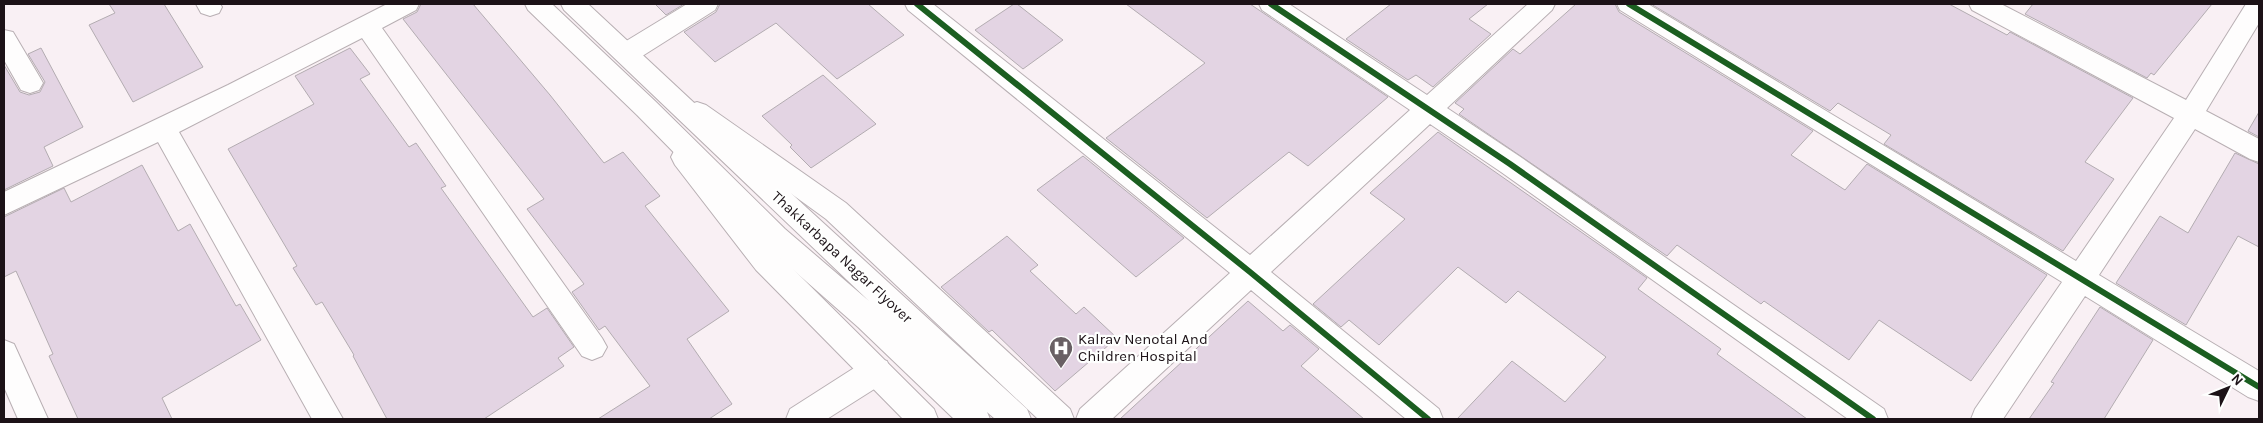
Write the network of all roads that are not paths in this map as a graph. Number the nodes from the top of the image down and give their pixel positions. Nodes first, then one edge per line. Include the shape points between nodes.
1 (407, 4) edge
2 (537, 4) edge
3 (573, 4) edge
4 (706, 4) edge
5 (917, 4) edge
6 (1271, 4) edge
7 (1543, 4) edge
8 (1629, 4) edge
9 (1981, 4) edge
10 (2258, 4) edge
11 (366, 25) junction
12 (4, 39) edge
13 (627, 53) junction
14 (30, 83) dead end
15 (669, 92) junction
16 (646, 108) junction
17 (1428, 109) junction
18 (2191, 114) junction
19 (163, 128) junction
20 (2259, 151) edge
21 (4, 204) edge
22 (1250, 272) junction
23 (2080, 277) junction
24 (592, 347) dead end
25 (4, 353) edge
26 (876, 371) junction
27 (2259, 387) edge
28 (33, 419) edge
29 (328, 419) edge
30 (801, 419) edge
31 (924, 419) edge
32 (975, 419) edge
33 (1016, 419) edge
34 (1059, 419) edge
35 (1091, 419) edge
36 (1428, 419) edge
37 (1873, 419) edge
38 (1986, 419) edge

1 - 11 street
2 - 16 street
3 - 13 street
4 - 13 street
5 - 22 street
6 - 17 street
7 - 17 street
8 - 23 street
9 - 18 street
10 - 18 street
11 - 19 street
11 - 24 street
12 - 14 street
13 - 15 street
15 - 33 street, Thakkarbapa Nagar Flyover
15 - 34 street via 836,211
16 - 26 street via 766,261
16 - 32 street, Thakkarbapa Nagar Flyover via 775,237 868,318
17 - 22 street
17 - 37 street
18 - 20 street
18 - 23 street
19 - 21 street
19 - 29 street
22 - 35 street
22 - 36 street
23 - 27 street
23 - 38 street
25 - 28 street
26 - 30 street
26 - 31 street

